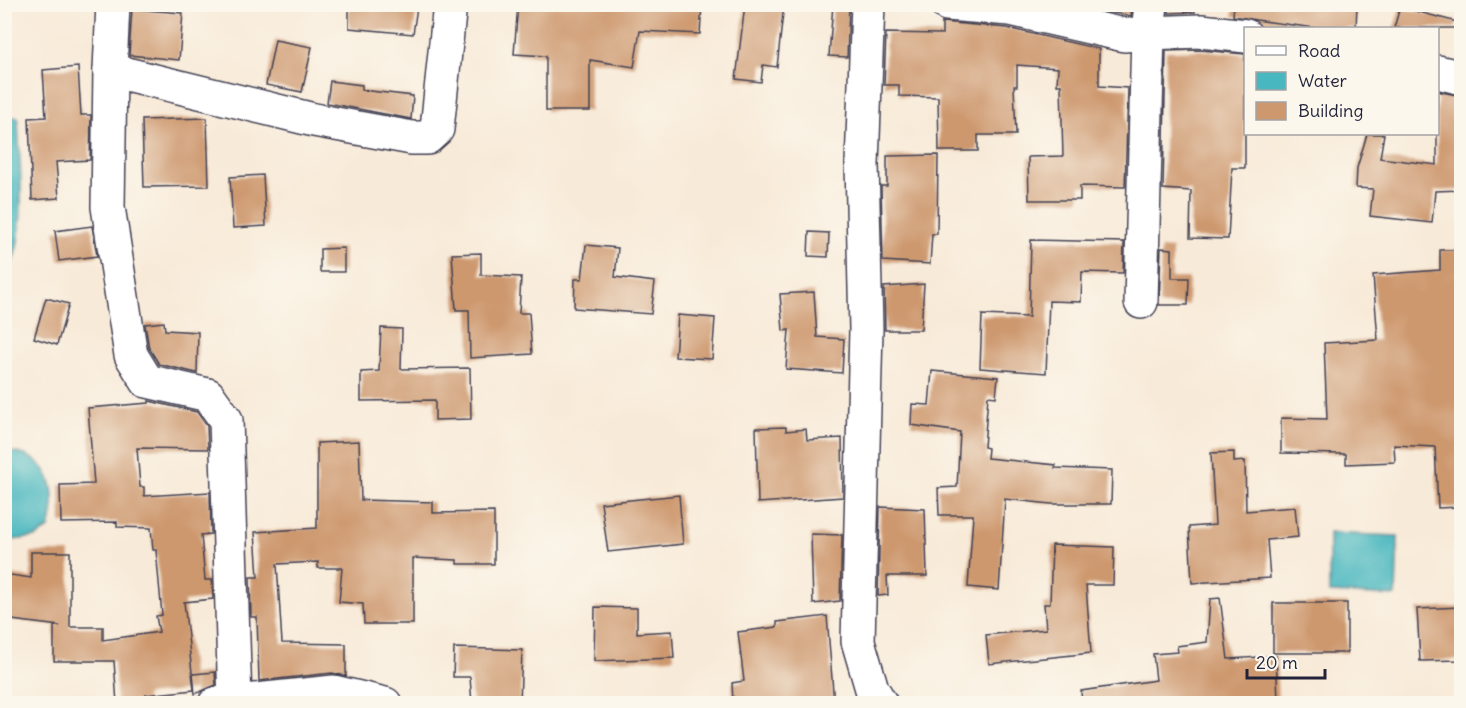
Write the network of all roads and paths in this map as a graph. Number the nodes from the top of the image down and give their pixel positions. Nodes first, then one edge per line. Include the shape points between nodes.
1 (113, 4) edge
2 (450, 4) edge
3 (868, 4) edge
4 (947, 4) edge
5 (1149, 19) edge
6 (1244, 36) edge
7 (110, 70) junction
8 (1439, 72) edge
9 (1461, 78) edge
10 (1142, 302) dead end
11 (225, 703) edge
12 (385, 704) edge
13 (881, 704) edge

1 - 7 street
2 - 7 street via 437,129 427,138 314,120
3 - 13 street via 862,164 866,329 858,641 872,689
4 - 5 street via 1010,9 1124,35
5 - 6 street
5 - 10 street
7 - 11 street via 108,207 131,355 147,381 208,395 226,420
8 - 9 street
11 - 12 street via 334,692

